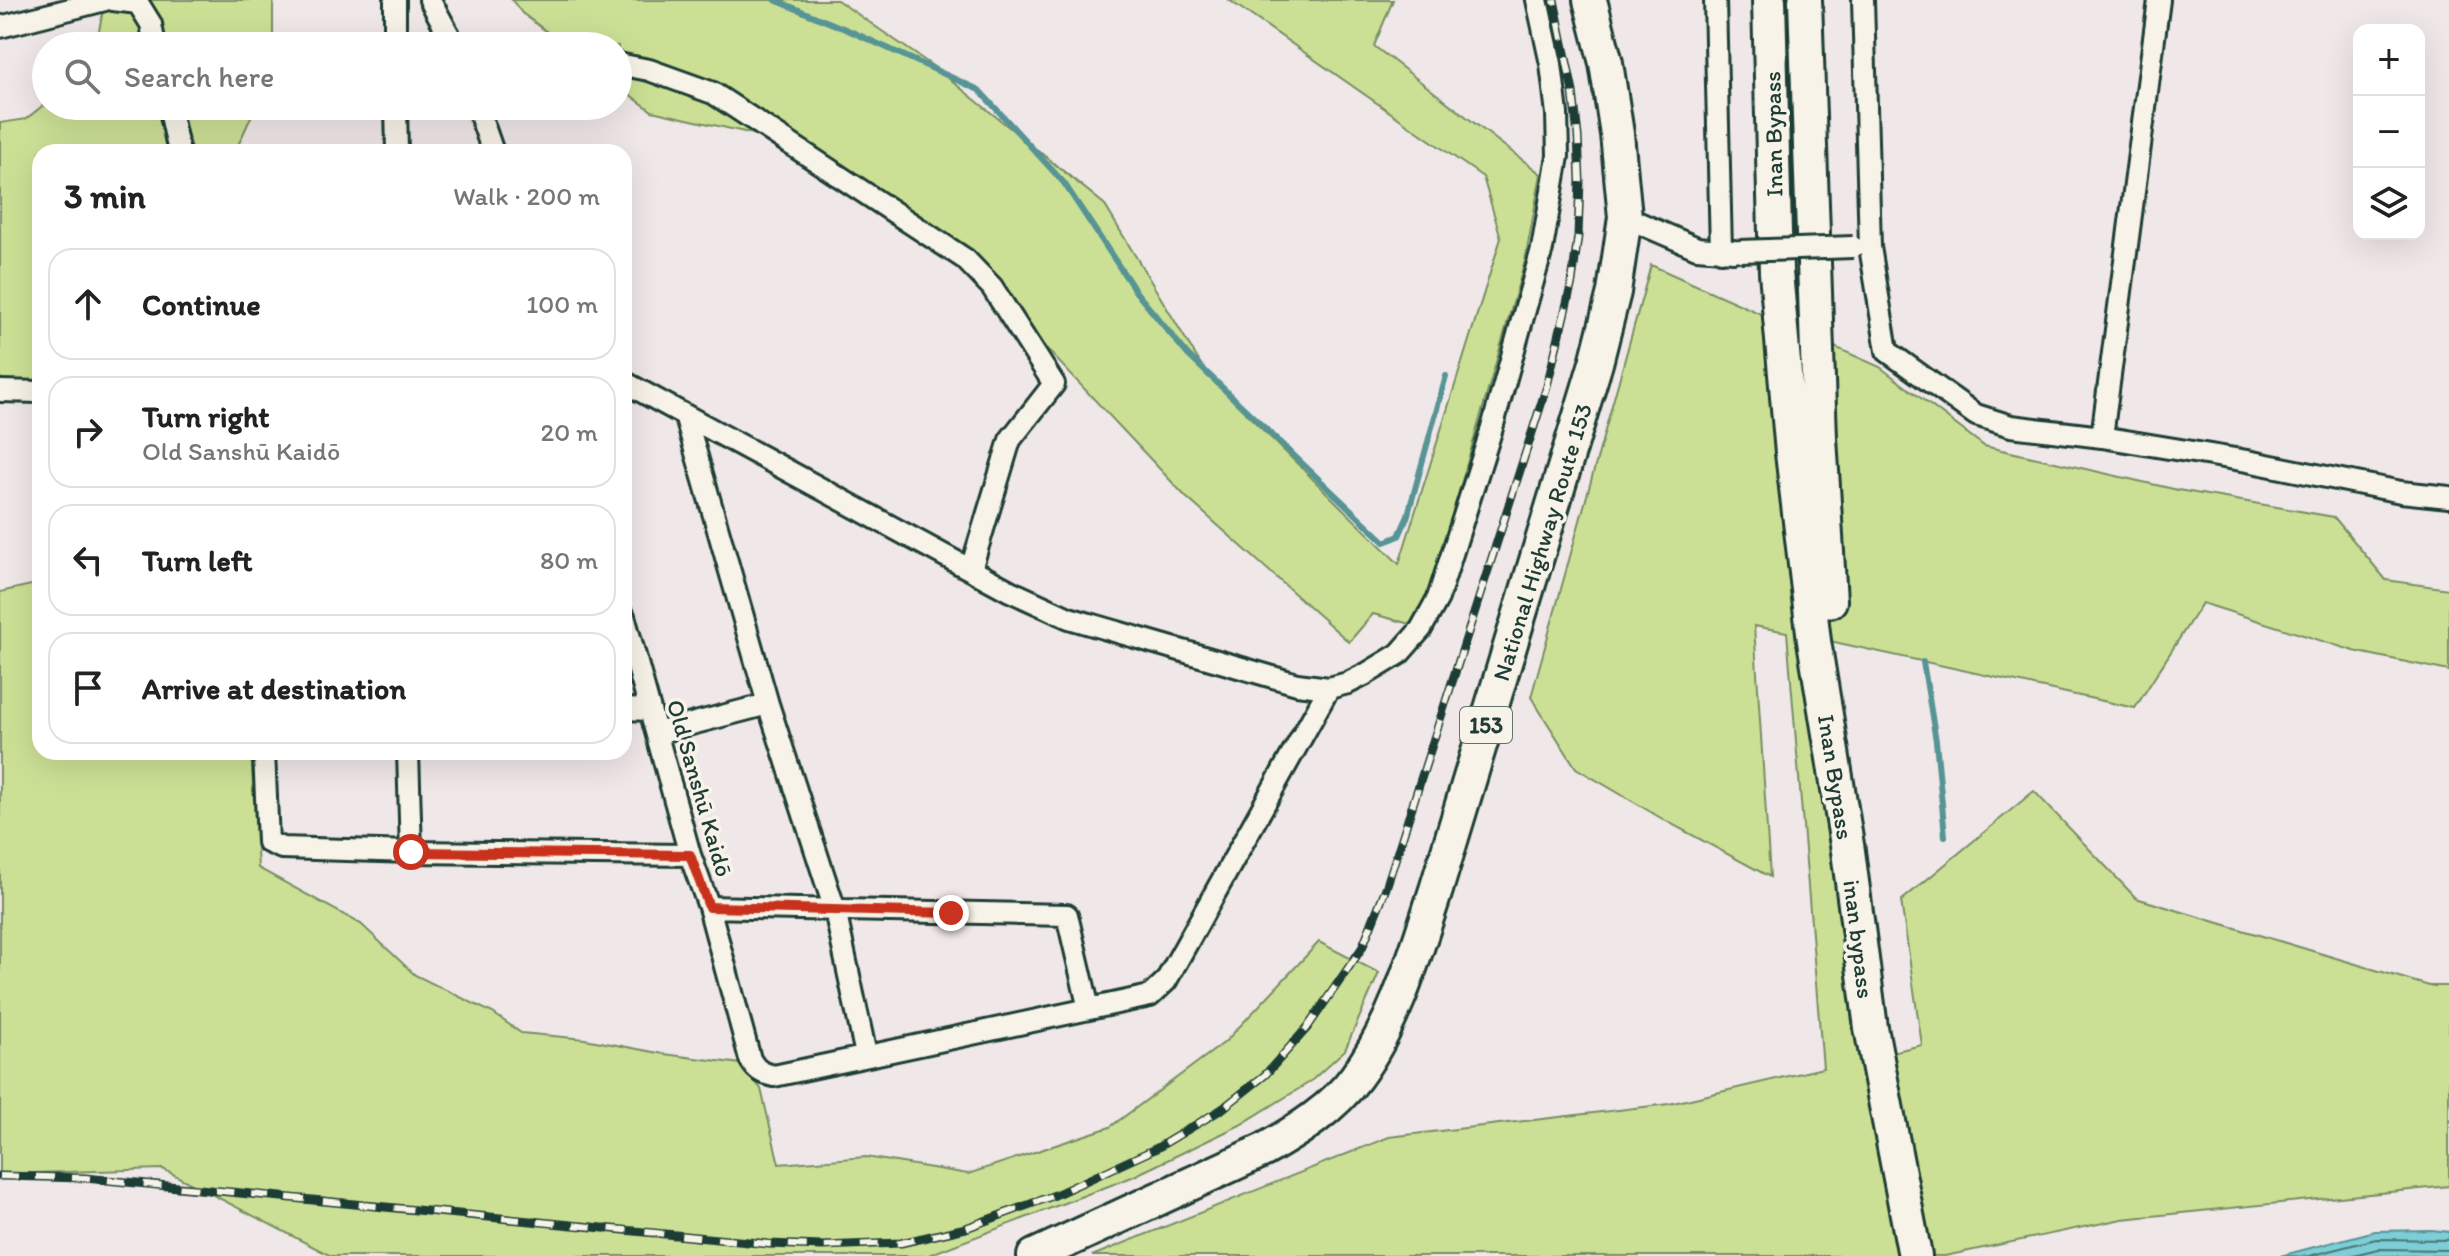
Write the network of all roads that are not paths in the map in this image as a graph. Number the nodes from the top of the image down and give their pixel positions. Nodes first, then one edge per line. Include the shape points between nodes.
1 (105, 0) edge
2 (113, 0) edge
3 (395, 0) edge
4 (430, 0) edge
5 (1537, 0) edge
6 (1590, 0) edge
7 (1715, 0) edge
8 (1769, 0) edge
9 (1805, 0) edge
10 (1863, 0) edge
11 (2159, 0) edge
12 (0, 27) edge
13 (152, 32) edge
14 (395, 32) edge
15 (447, 32) edge
16 (632, 67) edge
17 (172, 120) edge
18 (396, 120) edge
19 (482, 120) edge
20 (177, 144) edge
21 (397, 144) edge
22 (490, 144) edge
23 (1625, 217) junction
24 (1862, 247) junction
25 (1730, 251) junction
26 (632, 387) edge
27 (0, 391) edge
28 (32, 392) edge
29 (686, 418) junction
30 (2102, 437) junction
31 (2449, 497) edge
32 (971, 569) junction
33 (632, 645) edge
34 (1329, 688) junction
35 (768, 704) junction
36 (632, 709) edge
37 (650, 710) junction
38 (657, 733) junction
39 (264, 760) edge
40 (408, 760) edge
41 (1848, 851) junction
42 (411, 852) junction
43 (690, 855) junction
44 (709, 907) junction
45 (835, 910) junction
46 (1089, 1009) junction
47 (1871, 1028) joint
48 (866, 1055) junction
49 (1034, 1256) edge
50 (1915, 1256) edge

1 - 12 street
2 - 13 street via 138,3
3 - 14 street
4 - 15 street
5 - 34 street via 1551,64 1558,156 1542,249 1492,428 1438,598 1421,629 1399,654
6 - 23 highway, National Highway Route 153 / 153 via 1606,63
7 - 25 street
8 - 41 highway, Inan Bypass via 1776,272 1792,453 1814,641
9 - 41 highway, Inan Bypass via 1820,438
10 - 24 street
11 - 30 street
16 - 32 street via 713,93 965,259 992,287 1054,384 1010,440
17 - 20 street
18 - 21 street
19 - 22 street
23 - 25 street via 1697,248
23 - 49 highway, National Highway Route 153 / 153 via 1596,363 1436,890 1408,975 1376,1046 1355,1079 1300,1129
24 - 25 street, bridge
24 - 30 street via 1887,351 1976,415 2011,426
26 - 29 street
27 - 28 street
29 - 32 street
29 - 35 street
30 - 31 street
32 - 34 street via 1069,618 1297,684
33 - 37 street, Old Sanshū Kaidō
34 - 46 street via 1166,981 1150,996
35 - 38 street
35 - 45 street
36 - 37 street
37 - 38 street, Old Sanshū Kaidō
38 - 43 street, Old Sanshū Kaidō
39 - 42 street via 268,842 282,848
40 - 42 street
41 - 47 highway, inan bypass
42 - 43 street
43 - 44 street, Old Sanshū Kaidō
44 - 45 street
44 - 48 street, Old Sanshū Kaidō via 754,1067 774,1076
45 - 46 street via 1067,915
45 - 48 street
46 - 48 street
47 - 50 highway, Inan Bypass

